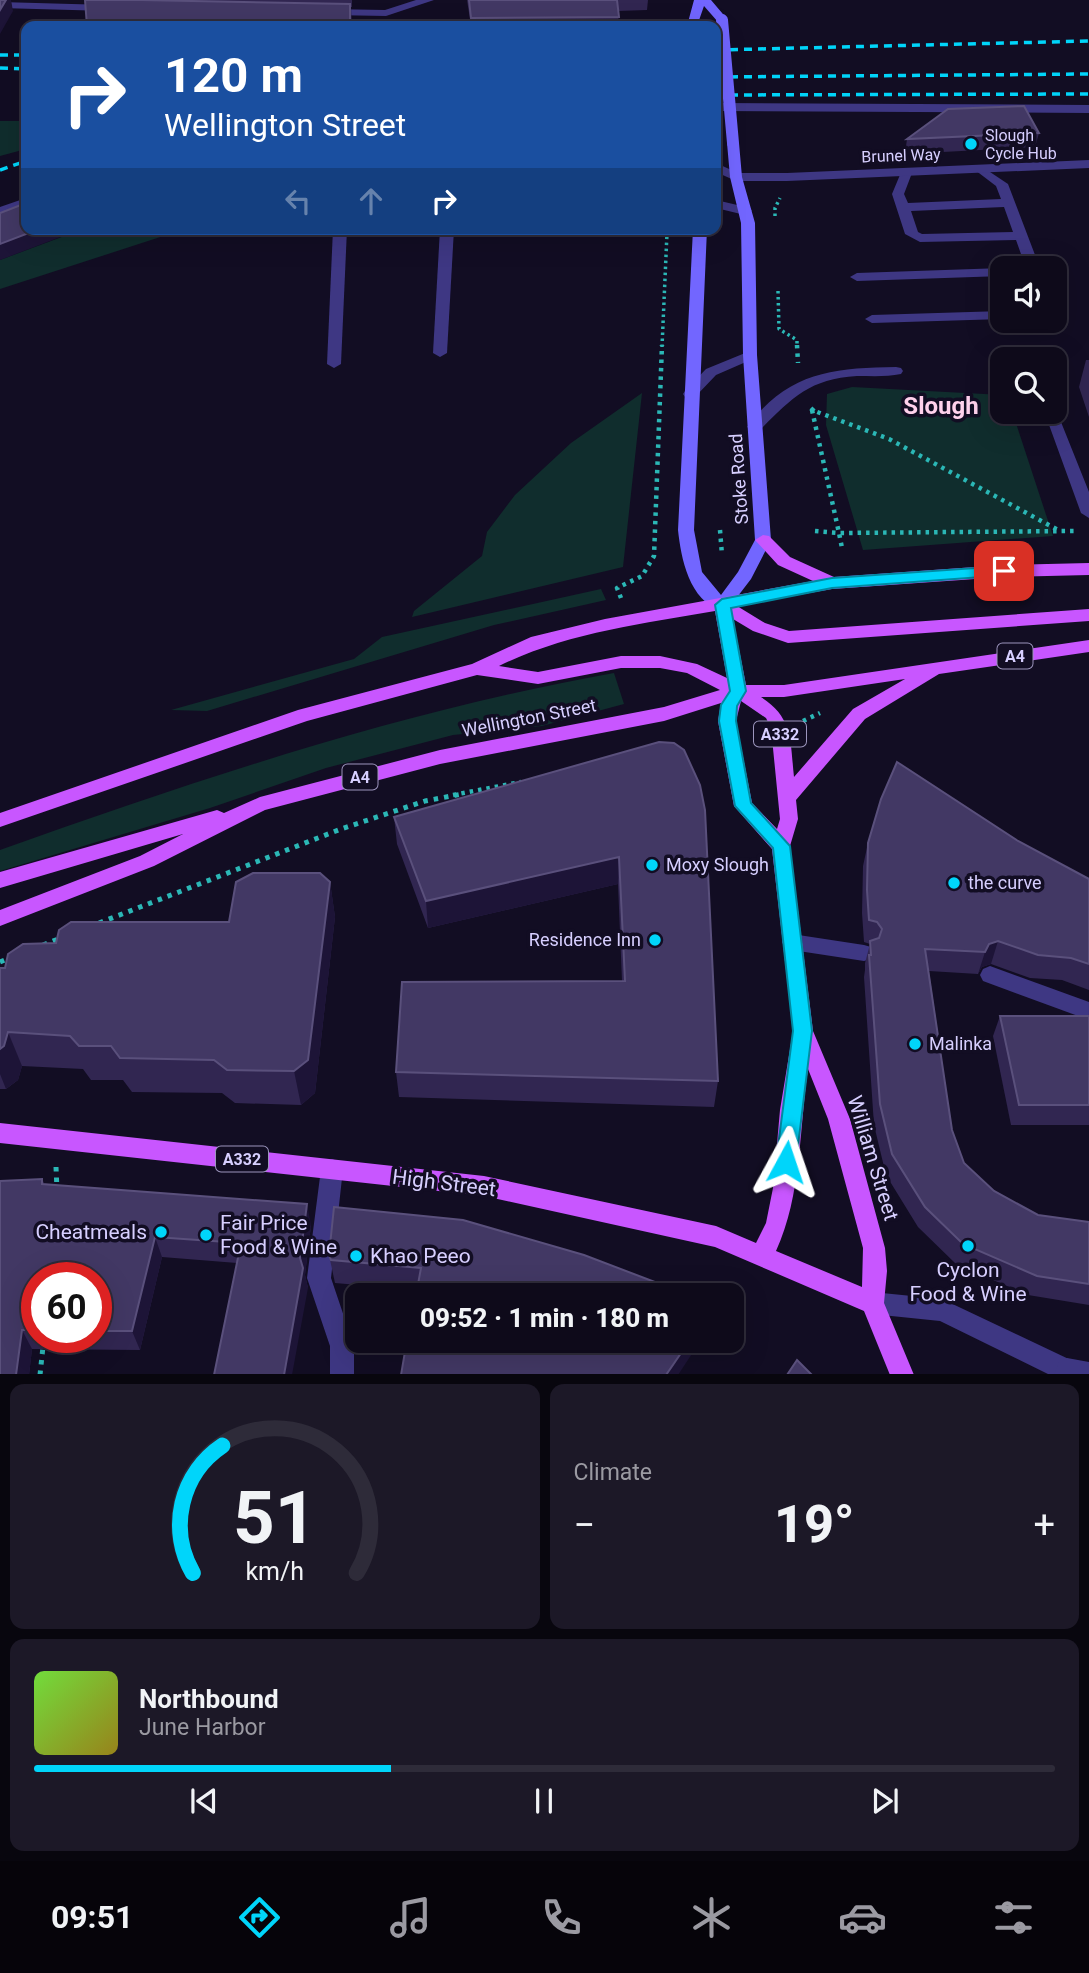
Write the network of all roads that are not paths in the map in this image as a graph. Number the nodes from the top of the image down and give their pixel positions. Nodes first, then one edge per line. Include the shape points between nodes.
1 (428, 0) edge
2 (702, 0) edge
3 (0, 5) edge
4 (118, 8) edge
5 (318, 11) edge
6 (693, 21) edge
7 (721, 107) edge
8 (1089, 109) edge
9 (1089, 164) edge
10 (721, 170) edge
11 (981, 170) junction
12 (906, 173) junction
13 (736, 177) junction
14 (1009, 203) junction
15 (21, 204) edge
16 (721, 205) edge
17 (903, 208) junction
18 (0, 211) edge
19 (745, 211) junction
20 (340, 235) edge
21 (447, 235) edge
22 (700, 235) edge
23 (1020, 236) junction
24 (1028, 256) edge
25 (990, 272) edge
26 (857, 276) dead end
27 (990, 315) edge
28 (872, 319) dead end
29 (440, 353) dead end
30 (750, 355) junction
31 (334, 364) dead end
32 (896, 371) dead end
33 (690, 394) junction
34 (1056, 424) edge
35 (755, 427) junction
36 (1089, 513) edge
37 (763, 541) junction
38 (1089, 569) edge
39 (832, 583) junction
40 (722, 605) junction
41 (1089, 615) edge
42 (1089, 646) edge
43 (941, 666) junction
44 (477, 669) junction
45 (738, 691) junction
46 (787, 798) junction
47 (260, 804) junction
48 (0, 820) edge
49 (781, 846) junction
50 (0, 880) edge
51 (0, 918) edge
52 (792, 942) junction
53 (864, 953) dead end
54 (990, 975) edge
55 (1089, 1011) edge
56 (803, 1031) junction
57 (0, 1133) edge
58 (332, 1169) junction
59 (761, 1256) junction
60 (872, 1303) junction
61 (1074, 1373) edge
62 (342, 1374) edge
63 (902, 1374) edge

1 - 5 street via 386,13
2 - 6 main road, Stoke Road
2 - 13 main road, Stoke Road, bridge via 722,20
3 - 4 street
7 - 8 street
9 - 11 street, Brunel Way
10 - 13 street, Brunel Way
11 - 12 street, Brunel Way
11 - 14 street via 1002,184
12 - 13 street, Brunel Way
12 - 17 street via 898,194
13 - 19 main road, Stoke Road
14 - 17 street
14 - 23 street
15 - 18 street
16 - 19 street
17 - 23 street via 912,234 920,238
19 - 30 main road, Stoke Road
20 - 31 street
21 - 29 street
22 - 33 main road
23 - 24 street
25 - 26 street
27 - 28 street
30 - 33 street via 711,372
30 - 35 main road, Stoke Road
32 - 35 street via 837,372 811,380 789,393
33 - 40 main road via 686,530 692,572
34 - 36 street
35 - 37 main road, Stoke Road
37 - 39 main road via 784,561
37 - 40 main road, Stoke Road
38 - 39 main road
39 - 40 main road
40 - 41 main road via 759,627 788,637
40 - 44 main road via 531,643
40 - 45 main road
42 - 43 main road, Wellington Street / A4
43 - 45 main road, Wellington Street / A4 via 784,691
43 - 46 main road, A4 via 859,714
44 - 45 main road, William Street via 538,678 621,662 660,662 691,668
44 - 48 main road via 304,715
45 - 46 main road, William Street / A332 via 772,713 780,727
45 - 47 main road, Wellington Street / A4 via 664,714 440,757
45 - 49 main road via 729,705 727,721 743,806
46 - 49 main road, William Street / A332 via 789,819
47 - 50 main road
47 - 51 main road, Wellington Street / A4 via 147,862
49 - 52 main road, William Street / A332
52 - 53 street
52 - 56 main road, William Street / A332
54 - 55 street
56 - 59 main road, William Street via 784,1188 777,1224
56 - 60 main road, William Street via 839,1119 874,1248
57 - 58 main road, High Street / A332
58 - 59 main road, High Street / A332 via 484,1186 716,1237
58 - 62 street via 319,1278 342,1346
59 - 60 main road, High Street / A332
60 - 61 street via 942,1310
60 - 63 main road

